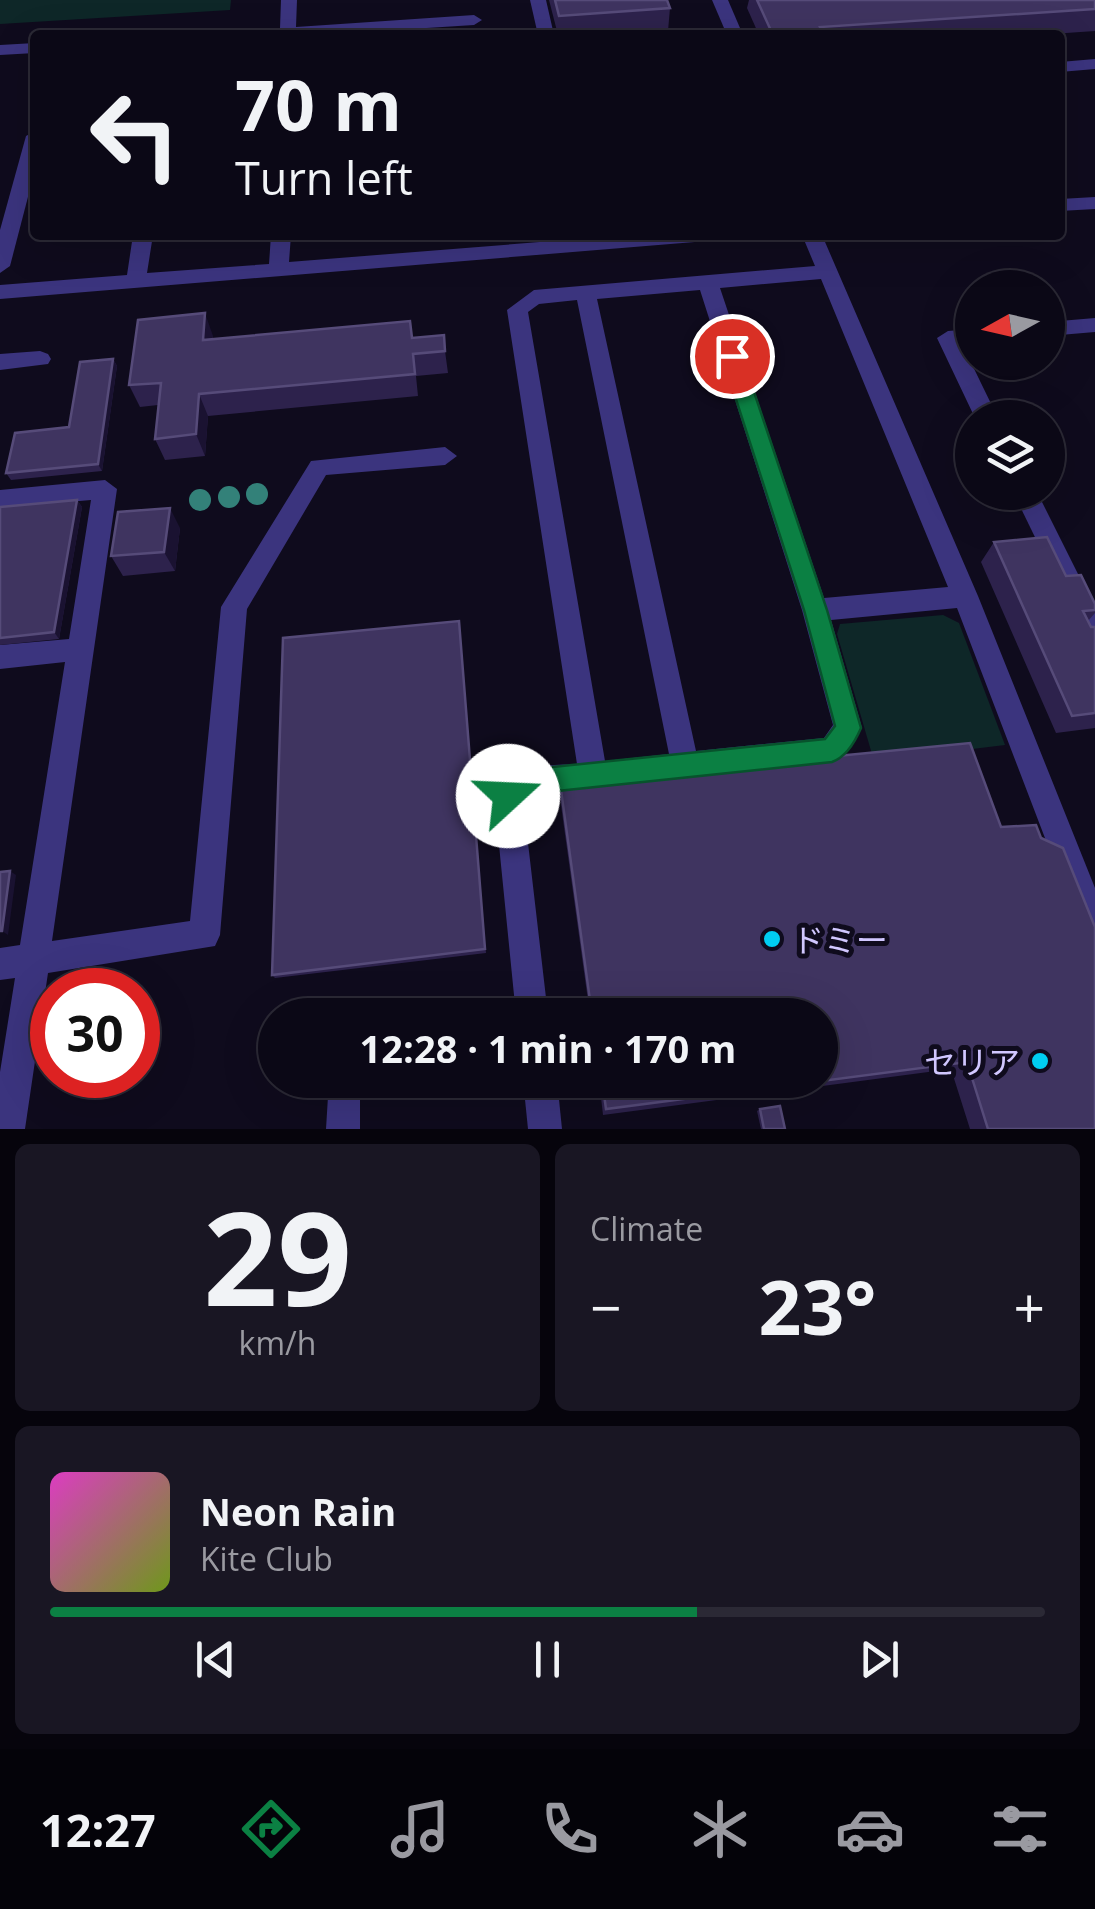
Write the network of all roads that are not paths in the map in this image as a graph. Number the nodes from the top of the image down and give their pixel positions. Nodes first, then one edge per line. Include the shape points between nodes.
1 (289, 0) edge
2 (423, 0) edge
3 (538, 0) edge
4 (720, 0) edge
5 (474, 20) dead end
6 (426, 29) edge
7 (288, 30) edge
8 (398, 30) edge
9 (545, 30) edge
10 (733, 30) edge
11 (30, 48) edge
12 (0, 50) edge
13 (1095, 64) edge
14 (1065, 67) edge
15 (30, 155) edge
16 (1095, 202) edge
17 (1065, 205) edge
18 (142, 240) edge
19 (281, 240) edge
20 (448, 240) edge
21 (651, 240) edge
22 (814, 240) edge
23 (450, 258) junction
24 (0, 266) edge
25 (280, 271) junction
26 (828, 272) junction
27 (136, 282) junction
28 (708, 283) junction
29 (0, 292) edge
30 (586, 293) junction
31 (1095, 325) edge
32 (1065, 328) edge
33 (40, 359) dead end
34 (0, 362) edge
35 (445, 456) dead end
36 (0, 499) edge
37 (1033, 510) edge
38 (965, 596) junction
39 (816, 610) junction
40 (1095, 634) edge
41 (81, 649) junction
42 (0, 657) edge
43 (685, 764) junction
44 (592, 776) junction
45 (1095, 927) edge
46 (35, 960) junction
47 (0, 964) edge
48 (530, 998) edge
49 (344, 1098) edge
50 (542, 1098) edge
51 (8, 1129) edge
52 (343, 1129) edge
53 (545, 1129) edge

1 - 7 street
2 - 6 street
3 - 9 street
4 - 10 street
5 - 6 street
6 - 8 street
11 - 12 street
13 - 14 street
15 - 24 street
16 - 17 street
18 - 27 street
19 - 25 street
20 - 23 street
21 - 23 street
22 - 26 street
23 - 25 street
25 - 27 street
26 - 28 street
26 - 38 street
27 - 29 street
28 - 30 street
28 - 39 street
30 - 43 street
30 - 44 street via 534,297 518,310
31 - 32 street
33 - 34 street
35 - 46 street via 319,467 234,607 204,935
36 - 41 street via 105,489
37 - 40 street
38 - 39 street
38 - 45 street
39 - 43 street via 848,728 832,750
41 - 42 street
41 - 46 street
43 - 44 street
44 - 48 street via 523,782 508,796
46 - 47 street
46 - 51 street
49 - 52 street
50 - 53 street

